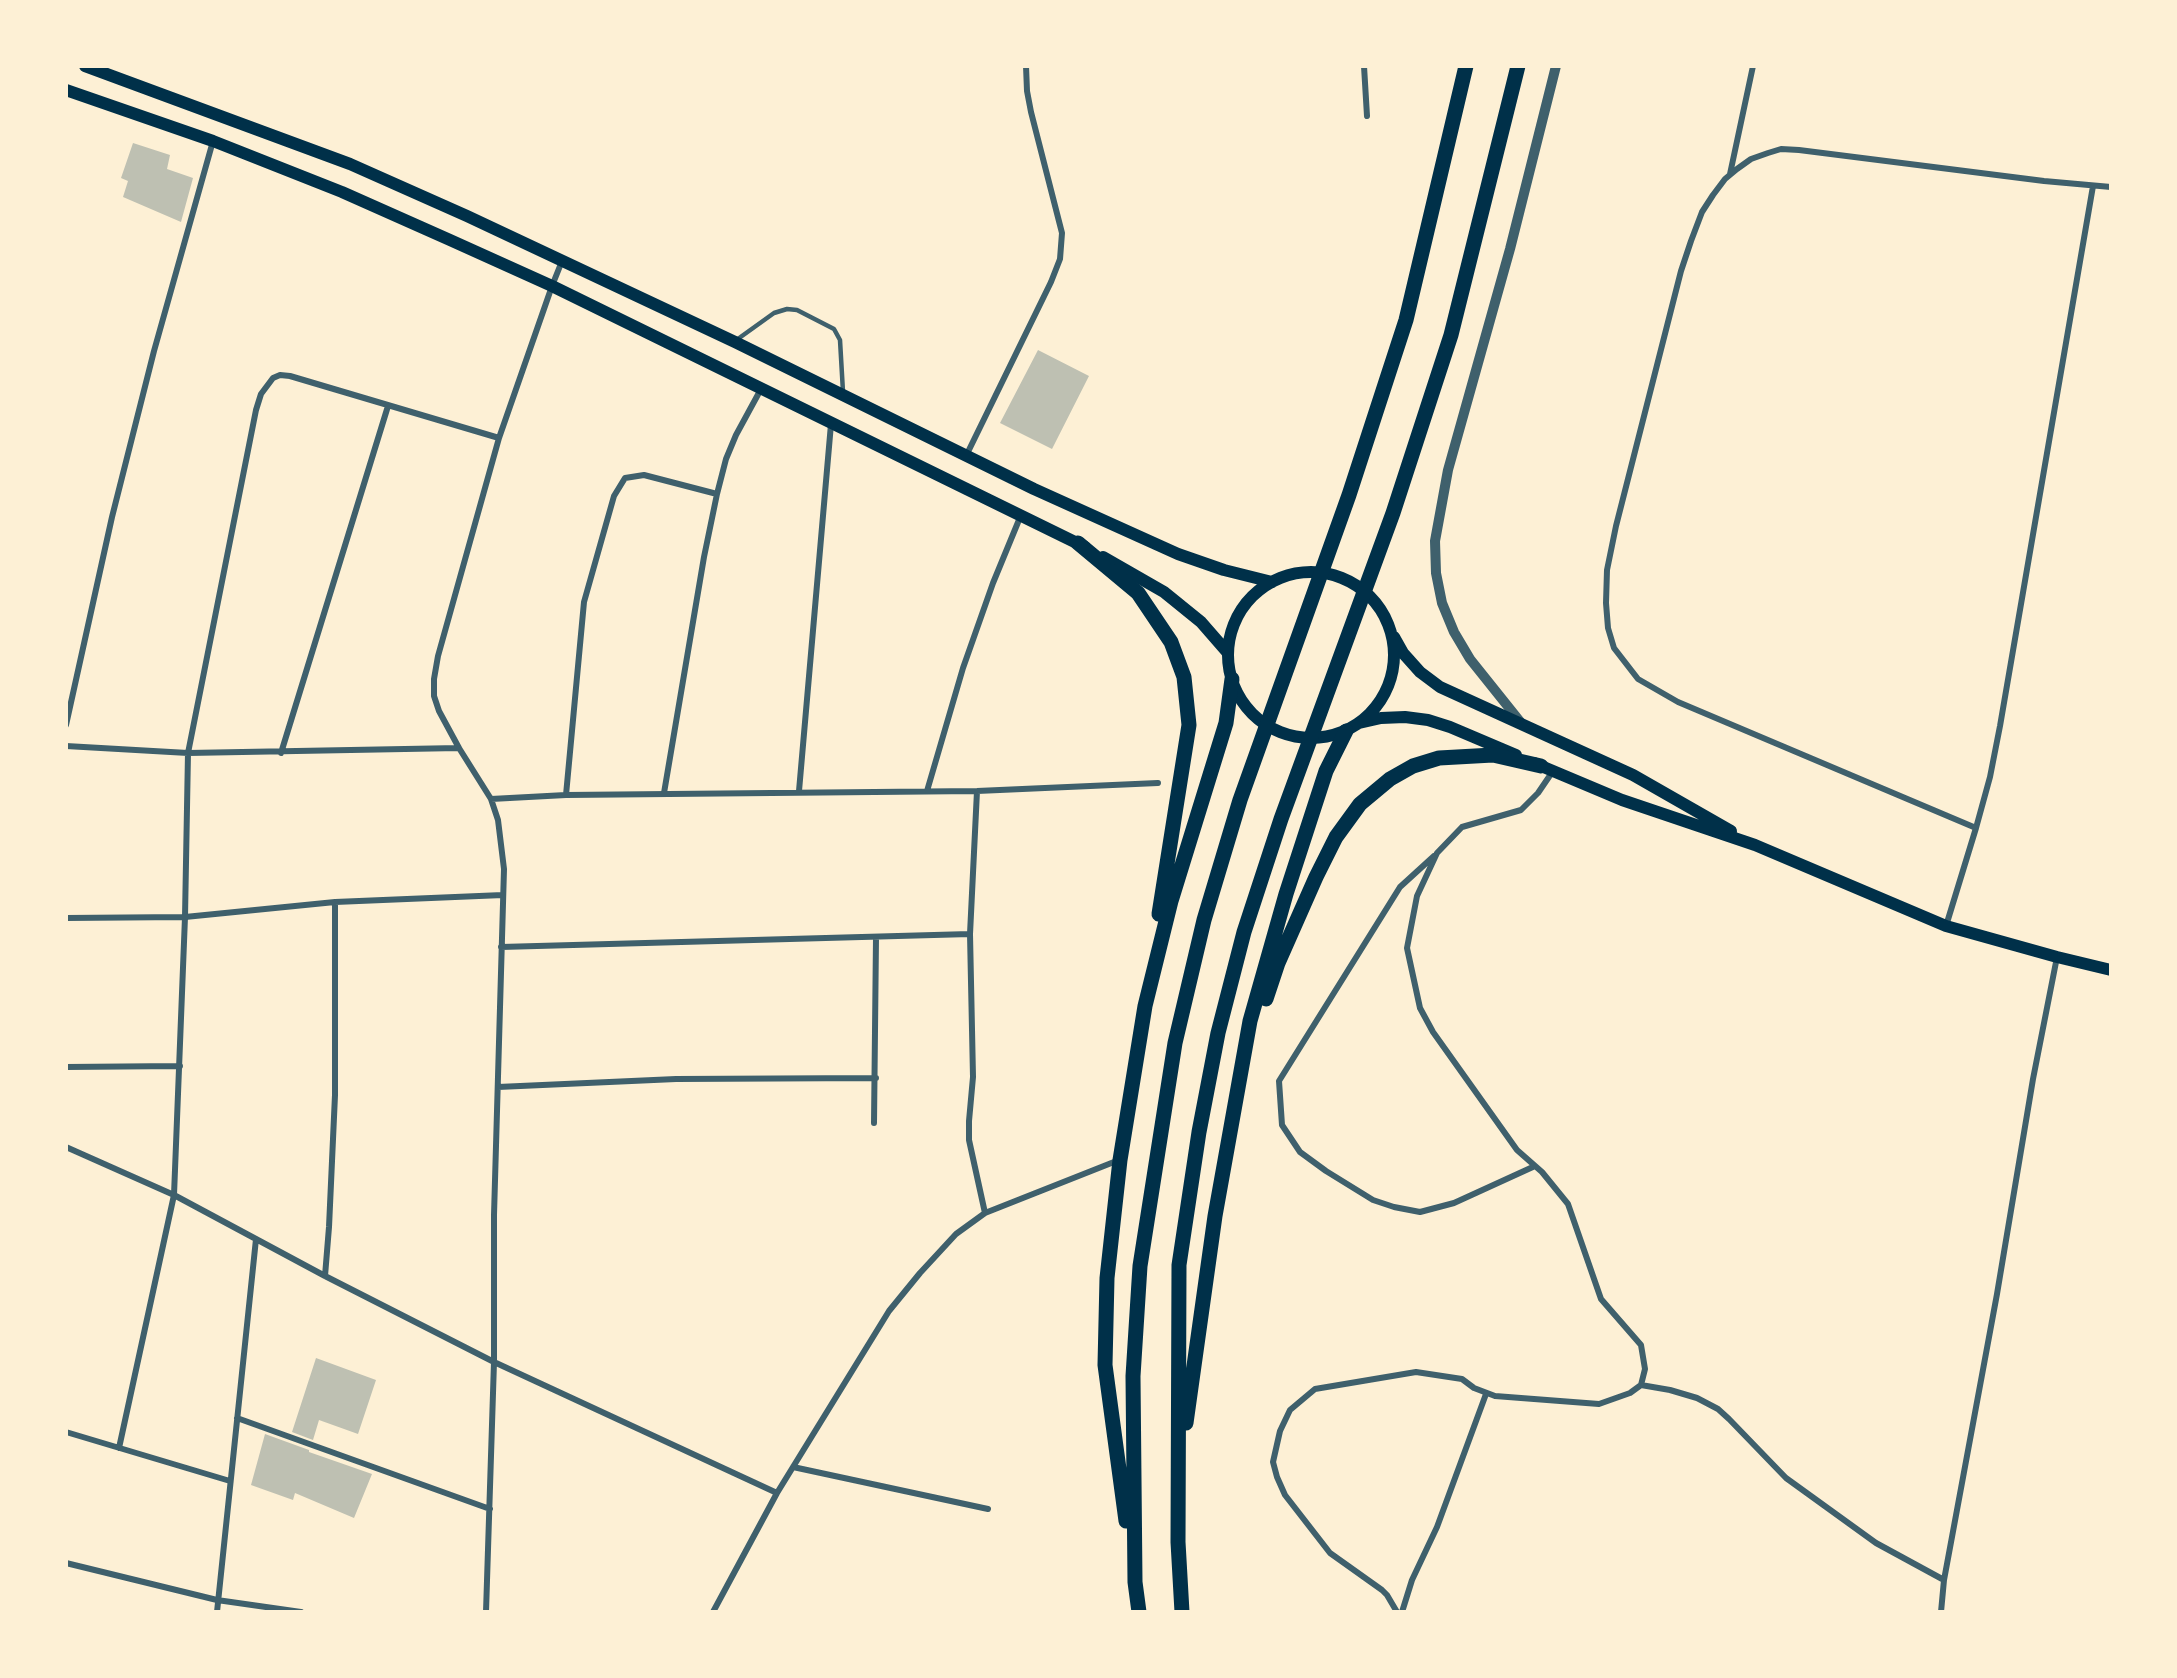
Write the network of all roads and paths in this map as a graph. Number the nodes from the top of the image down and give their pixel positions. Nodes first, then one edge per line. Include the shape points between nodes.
1 (85, 66) edge
2 (1026, 66) edge
3 (1364, 66) edge
4 (1466, 66) edge
5 (1518, 66) edge
6 (1556, 66) edge
7 (1753, 66) edge
8 (66, 90) edge
9 (1367, 116) dead end
10 (213, 141) junction
11 (1730, 174) junction
12 (2093, 186) junction
13 (2111, 187) edge
14 (562, 261) junction
15 (552, 286) junction
16 (735, 342) junction
17 (761, 389) junction
18 (843, 394) junction
19 (388, 406) junction
20 (831, 424) junction
21 (499, 438) junction
22 (966, 456) junction
23 (717, 494) junction
24 (1022, 514) junction
25 (1078, 543) junction
26 (1272, 582) junction
27 (1391, 631) junction
28 (1228, 653) junction
29 (1232, 679) junction
30 (1359, 723) junction
31 (66, 725) edge
32 (1524, 726) junction
33 (1346, 731) junction
34 (66, 746) edge
35 (459, 748) junction
36 (188, 753) junction
37 (281, 753) junction
38 (1547, 768) junction
39 (1158, 783) dead end
40 (799, 791) junction
41 (927, 791) junction
42 (977, 791) junction
43 (664, 793) junction
44 (566, 795) junction
45 (491, 799) junction
46 (1976, 828) junction
47 (1755, 845) junction
48 (1437, 853) junction
49 (503, 895) junction
50 (335, 903) junction
51 (185, 917) junction
52 (66, 918) edge
53 (1946, 926) junction
54 (970, 934) junction
55 (876, 938) junction
56 (501, 947) junction
57 (2057, 957) junction
58 (2111, 970) edge
59 (1145, 1006) junction
60 (180, 1066) junction
61 (66, 1067) edge
62 (1241, 1070) junction
63 (876, 1078) junction
64 (498, 1087) junction
65 (874, 1123) dead end
66 (66, 1149) edge
67 (1120, 1160) junction
68 (1536, 1166) junction
69 (174, 1195) junction
70 (985, 1213) junction
71 (256, 1239) junction
72 (325, 1276) junction
73 (494, 1362) junction
74 (1641, 1385) junction
75 (1486, 1394) junction
76 (237, 1418) junction
77 (66, 1432) edge
78 (119, 1448) junction
79 (793, 1467) junction
80 (230, 1481) junction
81 (777, 1493) junction
82 (490, 1509) junction
83 (988, 1509) dead end
84 (1178, 1542) junction
85 (66, 1563) edge
86 (1944, 1580) junction
87 (1135, 1582) junction
88 (217, 1600) junction
89 (217, 1612) edge
90 (301, 1612) edge
91 (486, 1612) edge
92 (713, 1612) edge
93 (1139, 1612) edge
94 (1182, 1612) edge
95 (1397, 1612) edge
96 (1402, 1612) edge
97 (1941, 1612) edge

1 - 14 main road via 350,164
2 - 22 street via 1031,112 1062,233 1060,259
3 - 9 street
4 - 87 highway via 1406,320 1349,495 1240,800 1204,920 1175,1043 1140,1266 1133,1376
5 - 84 highway via 1451,335 1393,513 1281,819 1244,932 1218,1033 1179,1264
6 - 32 street via 1448,470 1435,542 1440,593 1454,632 1470,659
7 - 11 street
8 - 10 main road
10 - 15 main road via 342,192
10 - 31 street via 117,495
11 - 12 street via 1751,159 1781,149
11 - 46 street via 1702,212 1688,251 1616,526 1607,570 1606,603 1614,648 1638,679 1678,702
12 - 13 street
12 - 46 street via 2000,726
14 - 15 street
14 - 16 main road
15 - 17 main road
15 - 21 street
16 - 18 main road
16 - 18 lane via 774,313 787,309 824,323 834,329 840,340
17 - 20 main road
17 - 23 street via 736,435
18 - 22 main road
19 - 21 street
19 - 36 street via 290,376 280,375 267,384 256,410
19 - 37 street
20 - 24 main road
20 - 40 street
21 - 35 street via 434,679 439,711
22 - 26 main road via 1178,554
23 - 43 street
23 - 44 street via 644,475 625,478 614,496 584,602
24 - 25 main road
24 - 41 street via 963,668
25 - 28 main road via 1164,592 1201,622
25 - 59 highway via 1138,593 1171,642 1184,677 1189,724
26 - 27 main road via 1315,572 1343,578 1367,593
26 - 28 main road via 1240,612
27 - 30 main road via 1394,657 1389,682 1377,705
27 - 32 main road via 1408,659 1440,687
28 - 29 main road
29 - 33 main road via 1241,700 1257,718 1277,731 1299,738
29 - 59 highway via 1227,723 1172,901
30 - 33 main road
30 - 38 main road via 1381,717 1428,720
32 - 47 main road via 1633,775
33 - 62 highway via 1326,771 1286,894 1250,1021
34 - 36 street
35 - 37 street
35 - 45 street
36 - 37 street
36 - 51 street
38 - 47 main road via 1622,800
38 - 48 street via 1538,793 1521,810 1462,827
38 - 62 highway via 1493,755 1439,758 1390,779 1360,804 1336,837 1316,878 1278,963
39 - 42 street
40 - 41 street
40 - 43 street
41 - 42 street
42 - 54 street
43 - 44 street
44 - 45 street
45 - 49 street via 503,845
46 - 53 street
47 - 53 main road
48 - 68 street via 1418,896 1407,948 1420,1008 1517,1150
48 - 68 street via 1400,886 1279,1081 1282,1125 1300,1152 1326,1171 1373,1200 1420,1212 1454,1203
49 - 50 street
49 - 56 street
50 - 51 street
50 - 72 street via 335,1095
51 - 52 street
51 - 60 street
53 - 57 main road
54 - 55 street
54 - 70 street via 973,1077 969,1140
55 - 56 street
55 - 63 street
56 - 64 street
57 - 58 main road
57 - 86 street
59 - 67 highway
60 - 61 street
60 - 69 street
62 - 84 highway via 1215,1216 1185,1431
63 - 64 street via 676,1079
63 - 65 street
64 - 73 street
66 - 69 street
67 - 70 street
67 - 87 highway via 1107,1278 1105,1365
68 - 74 street via 1569,1204 1601,1299 1641,1346 1646,1369
69 - 71 street
69 - 78 street
70 - 79 street via 956,1234 889,1311
71 - 72 street
71 - 76 street
72 - 73 street
73 - 81 street
73 - 82 street
74 - 75 street via 1599,1404
74 - 86 street via 1688,1395 1718,1410 1786,1478 1876,1543
75 - 95 street via 1462,1379 1416,1372 1315,1389 1290,1410 1280,1431 1274,1462 1285,1495 1330,1553 1382,1590
75 - 96 street
76 - 80 street
76 - 82 street
77 - 78 street
78 - 80 street
79 - 81 street
79 - 83 street
80 - 88 street
81 - 92 street
82 - 91 street
84 - 94 highway
85 - 88 street
86 - 97 street
87 - 93 highway
88 - 89 street
88 - 90 street

